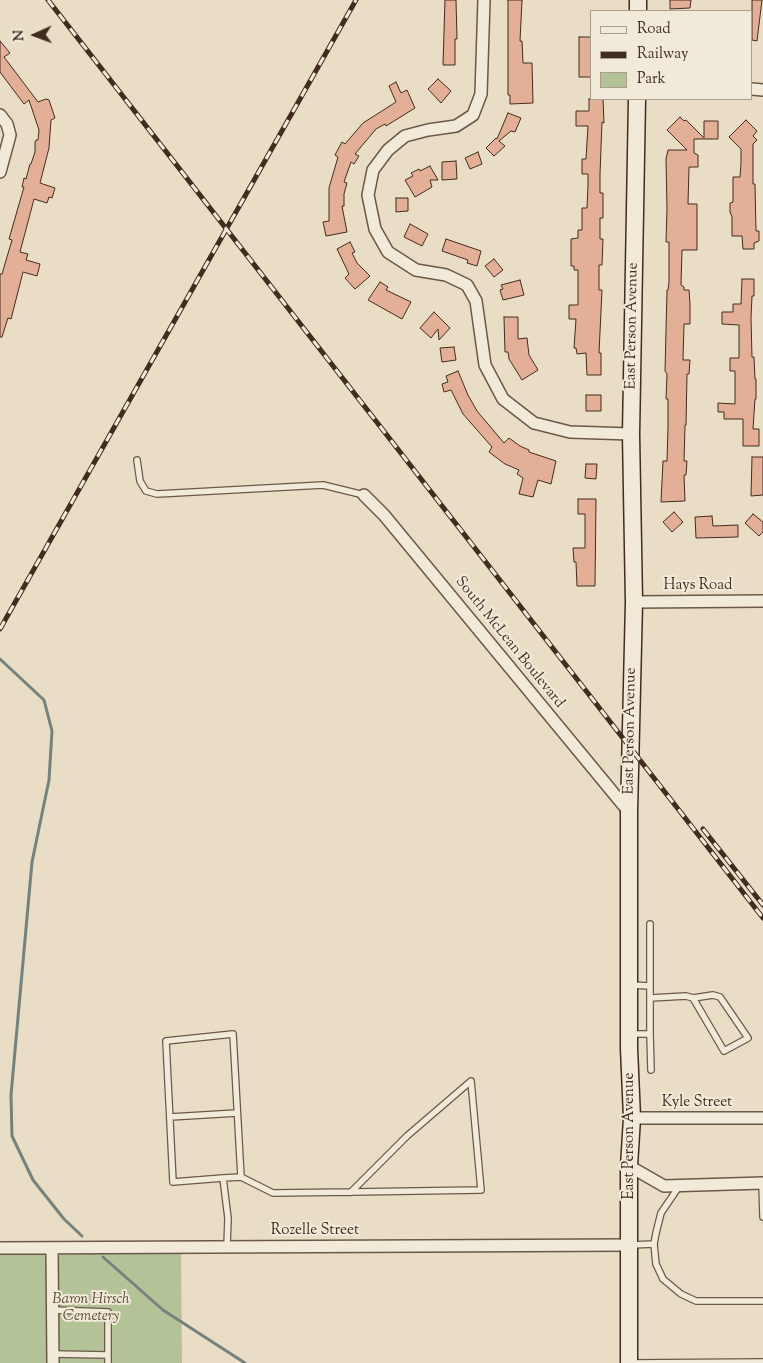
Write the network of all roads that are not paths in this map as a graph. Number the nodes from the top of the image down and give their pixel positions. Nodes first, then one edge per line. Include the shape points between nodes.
1 (484, 0) edge
2 (637, 100) edge
3 (0, 115) edge
4 (0, 172) edge
5 (631, 434) junction
6 (137, 460) dead end
7 (364, 495) joint
8 (763, 601) edge
9 (634, 602) junction
10 (629, 812) junction
11 (650, 924) dead end
12 (629, 984) junction
13 (650, 986) junction
14 (650, 998) junction
15 (693, 998) junction
16 (629, 1034) junction
17 (650, 1034) junction
18 (651, 1070) dead end
19 (237, 1112) junction
20 (170, 1117) junction
21 (632, 1118) junction
22 (763, 1118) edge
23 (629, 1166) junction
24 (241, 1177) junction
25 (223, 1178) junction
26 (763, 1183) edge
27 (680, 1185) junction
28 (350, 1192) junction
29 (763, 1217) edge
30 (654, 1244) junction
31 (630, 1245) junction
32 (227, 1247) junction
33 (0, 1248) edge
34 (52, 1248) junction
35 (763, 1301) edge
36 (53, 1310) junction
37 (108, 1355) junction
38 (53, 1359) edge
39 (763, 1362) edge
40 (108, 1363) edge
41 (629, 1363) edge

1 - 5 street via 481,94 473,115 456,126 405,136 388,150 373,170 368,195 375,229 388,252 416,270 446,276 467,285 476,301 485,365 503,398 534,423 570,432
2 - 5 main road, East Person Avenue
3 - 4 street via 10,135
5 - 9 main road, East Person Avenue
6 - 7 lane via 140,481 146,490 157,494 323,485
7 - 10 street, South McLean Boulevard via 384,515
8 - 9 street, Hays Road
9 - 10 main road, East Person Avenue
10 - 12 main road, East Person Avenue
11 - 13 lane
12 - 13 lane
12 - 16 main road, East Person Avenue
13 - 14 lane
14 - 15 lane
14 - 17 lane
15 - 15 lane via 724,1051 748,1038 720,997
16 - 17 lane
16 - 21 main road, East Person Avenue
17 - 18 lane
19 - 20 lane
19 - 20 lane via 233,1034 166,1040
19 - 24 lane
20 - 25 lane via 173,1182
21 - 22 street, Kyle Street
21 - 23 main road, East Person Avenue
23 - 27 street via 664,1186
23 - 31 main road, East Person Avenue
24 - 25 lane
24 - 28 lane via 273,1192
25 - 32 lane via 228,1218
26 - 27 street
26 - 29 lane
27 - 30 lane via 661,1213
28 - 28 lane via 481,1190 471,1081 407,1136
30 - 31 lane
30 - 35 lane via 656,1264 663,1279 681,1294 696,1301
31 - 32 street, Rozelle Street
31 - 41 main road, East Person Avenue
32 - 34 street, Rozelle Street
33 - 34 street, Rozelle Street
34 - 36 street
36 - 37 lane via 108,1312
36 - 38 street
37 - 38 lane
37 - 40 lane
39 - 41 lane

